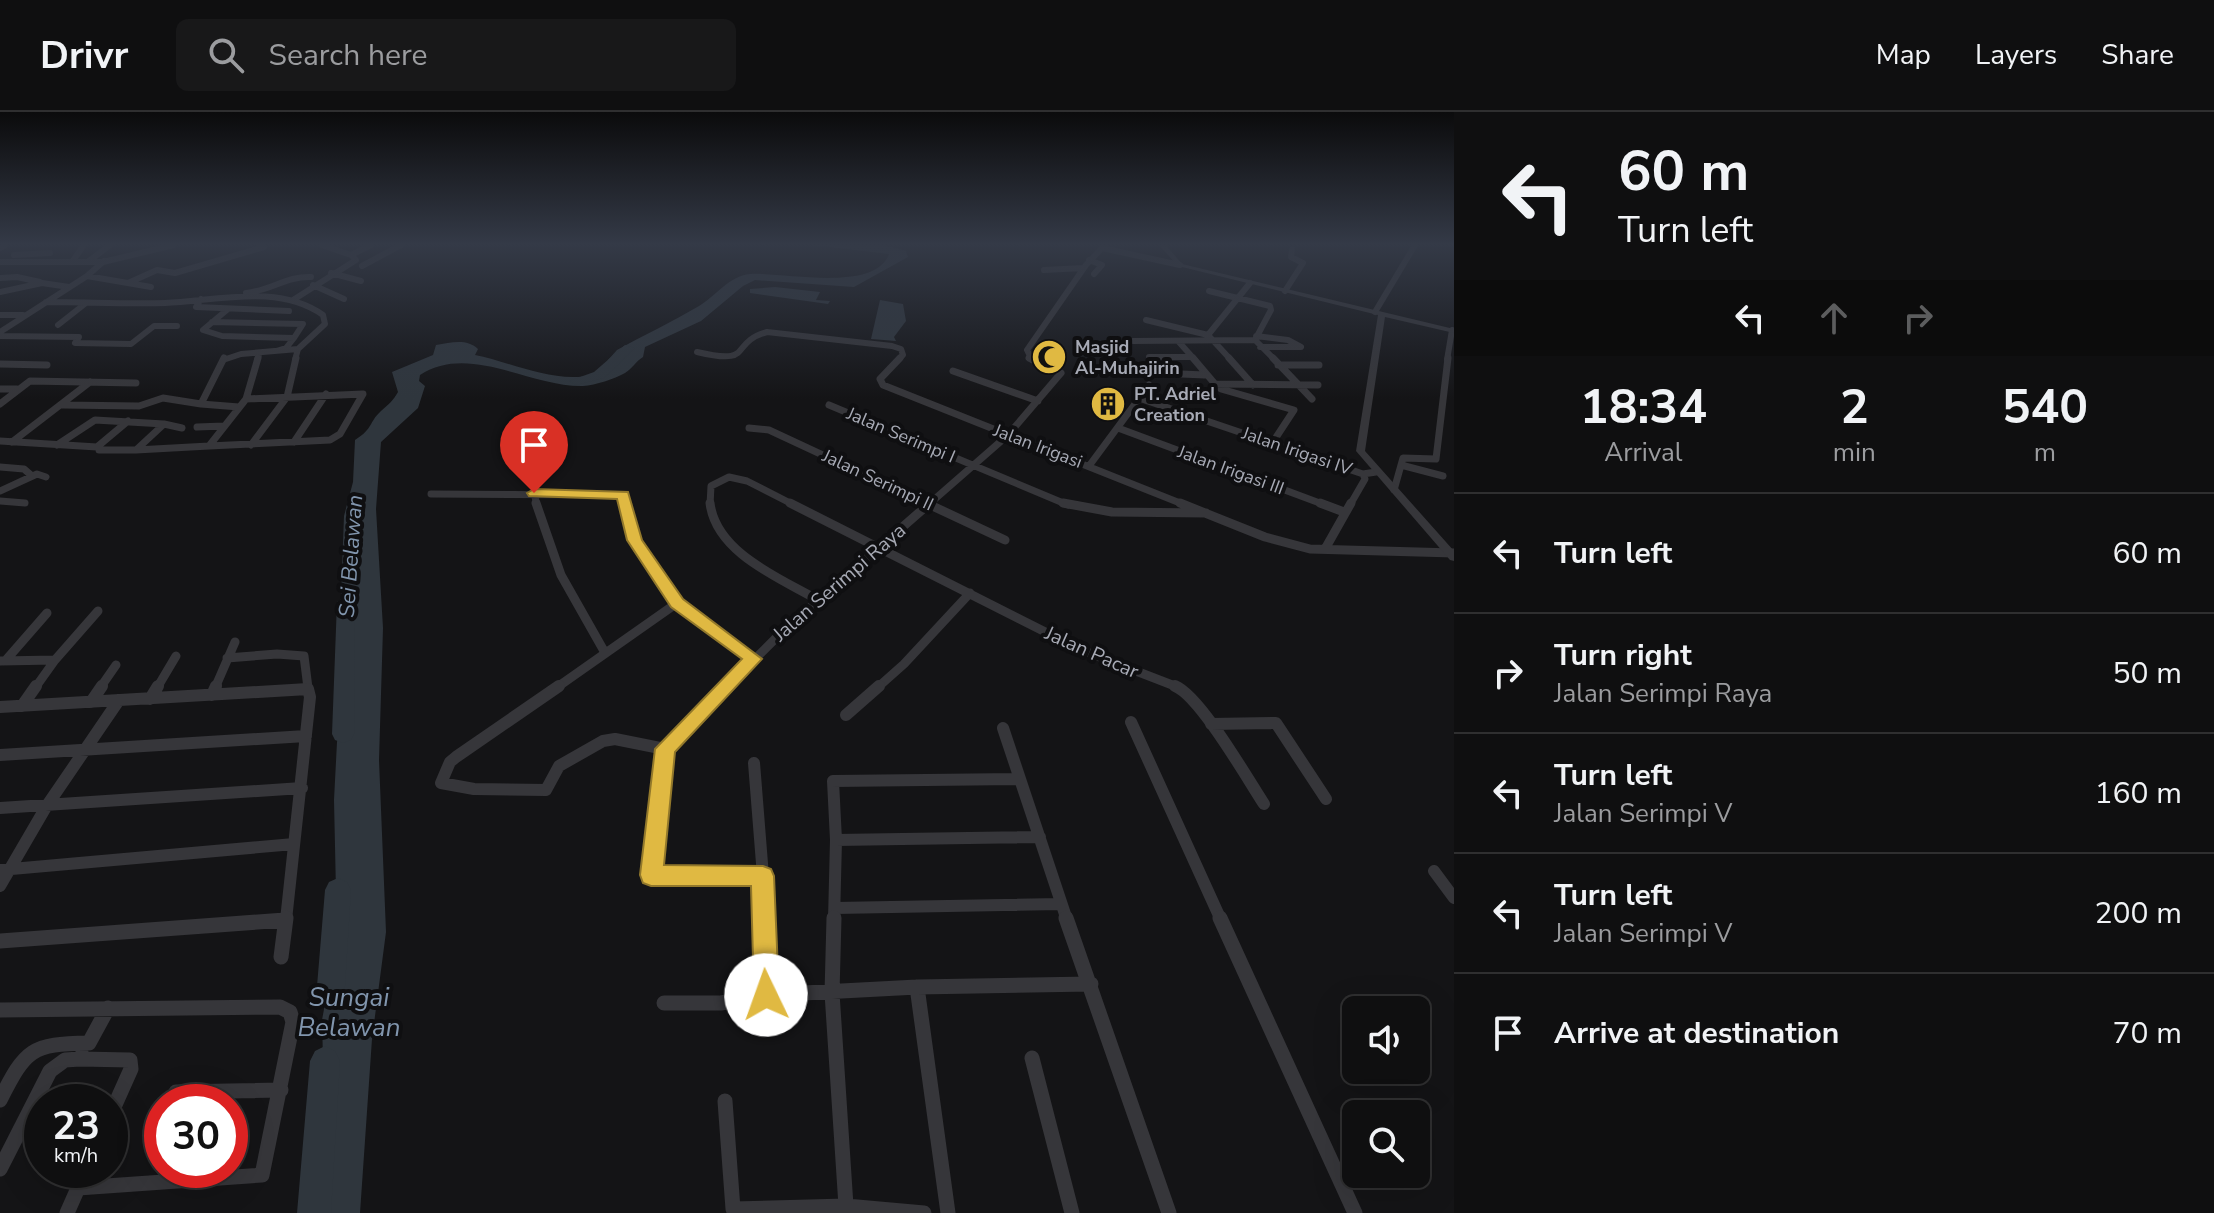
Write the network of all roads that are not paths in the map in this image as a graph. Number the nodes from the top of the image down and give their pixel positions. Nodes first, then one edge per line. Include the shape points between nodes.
1 (55, 296) edge
2 (233, 296) edge
3 (243, 296) edge
4 (298, 296) edge
5 (338, 296) edge
6 (1064, 296) edge
7 (1308, 296) edge
8 (1387, 296) edge
9 (1237, 297) joint
10 (201, 299) junction
11 (344, 299) dead end
12 (293, 300) junction
13 (46, 302) junction
14 (86, 303) junction
15 (228, 309) junction
16 (289, 311) dead end
17 (1378, 313) junction
18 (0, 315) edge
19 (25, 315) junction
20 (212, 322) junction
21 (58, 325) dead end
22 (177, 326) dead end
23 (1453, 330) edge
24 (1, 332) edge
25 (294, 338) junction
26 (1210, 338) junction
27 (1178, 341) junction
28 (1257, 341) junction
29 (298, 349) junction
30 (697, 352) dead end
31 (262, 353) junction
32 (1149, 357) dead end
33 (1192, 357) junction
34 (0, 364) edge
35 (47, 365) dead end
36 (1278, 365) junction
37 (1319, 365) dead end
38 (953, 371) dead end
39 (1158, 373) dead end
40 (1205, 375) junction
41 (90, 382) junction
42 (136, 383) dead end
43 (1149, 385) dead end
44 (1253, 385) junction
45 (1296, 385) junction
46 (1318, 385) dead end
47 (0, 389) edge
48 (17, 389) junction
49 (1221, 389) dead end
50 (326, 394) junction
51 (287, 397) junction
52 (1139, 398) junction
53 (246, 399) junction
54 (1312, 399) dead end
55 (1038, 401) junction
56 (0, 404) edge
57 (201, 404) junction
58 (63, 405) junction
59 (829, 405) dead end
60 (1303, 405) dead end
61 (239, 407) junction
62 (1294, 410) junction
63 (128, 421) junction
64 (164, 424) junction
65 (224, 426) junction
66 (197, 427) dead end
67 (182, 428) dead end
68 (749, 428) dead end
69 (1118, 428) junction
70 (1008, 435) junction
71 (0, 441) edge
72 (12, 442) junction
73 (294, 442) junction
74 (1273, 442) junction
75 (57, 445) junction
76 (251, 445) junction
77 (208, 448) junction
78 (99, 450) dead end
79 (136, 450) junction
80 (973, 465) junction
81 (1401, 465) junction
82 (1089, 466) junction
83 (0, 467) edge
84 (1376, 472) junction
85 (30, 474) junction
86 (1363, 474) junction
87 (1443, 476) dead end
88 (46, 477) dead end
89 (1394, 490) junction
90 (0, 491) edge
91 (534, 493) junction
92 (431, 494) dead end
93 (0, 501) edge
94 (25, 503) dead end
95 (929, 503) junction
96 (1344, 512) junction
97 (1208, 513) junction
98 (1005, 540) dead end
99 (879, 547) junction
100 (1325, 549) junction
101 (1453, 555) edge
102 (970, 593) junction
103 (818, 600) junction
104 (677, 603) junction
105 (98, 611) dead end
106 (47, 613) dead end
107 (235, 642) dead end
108 (604, 651) junction
109 (176, 656) dead end
110 (227, 658) junction
111 (753, 659) junction
112 (3, 660) edge
113 (55, 660) junction
114 (116, 665) dead end
115 (308, 689) junction
116 (212, 695) junction
117 (150, 699) junction
118 (119, 700) junction
119 (91, 702) junction
120 (22, 706) junction
121 (0, 707) edge
122 (846, 715) dead end
123 (1131, 722) dead end
124 (1211, 724) junction
125 (1003, 728) dead end
126 (306, 736) junction
127 (88, 749) junction
128 (665, 749) junction
129 (0, 755) edge
130 (754, 763) dead end
131 (1018, 779) junction
132 (302, 788) junction
133 (1326, 799) dead end
134 (1264, 804) dead end
135 (46, 807) junction
136 (0, 808) edge
137 (1040, 837) junction
138 (836, 840) junction
139 (294, 844) junction
140 (5, 869) edge
141 (1434, 871) dead end
142 (763, 876) junction
143 (0, 886) edge
144 (1454, 898) edge
145 (1061, 904) junction
146 (835, 908) junction
147 (285, 920) junction
148 (0, 941) edge
149 (281, 957) dead end
150 (1091, 984) junction
151 (917, 987) junction
152 (832, 993) junction
153 (766, 995) junction
154 (664, 1003) dead end
155 (108, 1008) junction
156 (0, 1010) edge
157 (89, 1043) junction
158 (1032, 1058) dead end
159 (80, 1059) junction
160 (124, 1084) edge
161 (281, 1090) junction
162 (248, 1091) edge
163 (0, 1100) edge
164 (725, 1101) dead end
165 (0, 1169) edge
166 (128, 1184) edge
167 (78, 1188) edge
168 (846, 1206) junction
169 (67, 1213) edge
170 (924, 1213) edge
171 (948, 1213) edge
172 (1072, 1213) edge
173 (1169, 1213) edge
174 (1355, 1213) edge

1 - 13 street
2 - 10 street
3 - 12 street
4 - 12 street
5 - 11 street
6 - 55 street, Jalan Serimpi Raya via 1027,350 1029,359 1061,373
7 - 17 street
8 - 17 street
9 - 26 street
9 - 28 street via 1271,308
10 - 14 street
10 - 15 street via 196,307
12 - 29 street via 305,302 326,320 323,329
13 - 14 street
13 - 19 street
14 - 21 street
15 - 16 street
15 - 20 street
17 - 23 street
17 - 84 street via 1360,451
18 - 19 street
19 - 24 street
20 - 25 street via 203,330 222,336
20 - 25 street via 303,324
22 - 24 street via 154,326 131,344 75,343 79,337
23 - 81 street via 1436,459 1407,456
25 - 31 street via 283,350
26 - 27 street
26 - 27 street via 1147,319 1131,343
26 - 28 street
26 - 44 street
27 - 33 street
28 - 28 street via 1301,347 1288,340
28 - 36 street
29 - 31 street
29 - 51 street
30 - 70 street, Jalan Irigasi via 731,358 767,332 892,346 903,355 880,379 883,385
31 - 53 street
31 - 57 street via 225,357
32 - 33 street
33 - 40 street
34 - 35 street
36 - 37 street
36 - 45 street
38 - 55 street
39 - 40 street
40 - 44 street via 1215,384
41 - 42 street
41 - 48 street via 30,381
41 - 58 street
43 - 52 street
44 - 45 street
45 - 46 street
45 - 54 street
47 - 48 street
48 - 56 street
49 - 62 street
50 - 51 street
50 - 73 street
50 - 73 street via 363,396 337,437
51 - 53 street
51 - 76 street
52 - 69 street
52 - 74 street, Jalan Irigasi IV
53 - 61 street
55 - 70 street, Jalan Serimpi Raya
57 - 58 street via 163,398 139,406
57 - 61 street
58 - 72 street
59 - 80 street, Jalan Serimpi I
60 - 62 street
61 - 65 street
62 - 74 street
63 - 64 street
63 - 75 street via 90,421
63 - 75 street via 97,447
64 - 67 street
64 - 79 street
65 - 66 street
65 - 77 street
68 - 95 street, Jalan Serimpi II via 769,430
69 - 82 street
69 - 96 street, Jalan Irigasi III
70 - 80 street, Jalan Serimpi Raya
70 - 82 street, Jalan Irigasi
71 - 72 street
72 - 75 street
73 - 76 street
74 - 86 street, Jalan Irigasi IV
76 - 77 street
77 - 79 street
78 - 79 street
80 - 95 street, Jalan Serimpi Raya
80 - 97 street, Jalan Serimpi I via 1089,510
81 - 87 street
81 - 89 street
82 - 97 street, Jalan Irigasi
83 - 85 street
84 - 86 street
84 - 89 street
85 - 88 street
85 - 90 street
86 - 96 street via 1365,479
89 - 101 street
91 - 92 street
91 - 104 street via 623,495 634,540
91 - 108 street via 538,519 566,586
93 - 94 street
95 - 98 street, Jalan Serimpi II
95 - 99 street, Jalan Serimpi Raya
96 - 100 street
97 - 100 street, Jalan Irigasi via 1283,543
99 - 102 street, Jalan Pacar
99 - 103 street, Jalan Serimpi Raya
99 - 103 street, Jalan Pacar via 747,481 721,478 710,490 718,528 735,548
100 - 101 street, Jalan Irigasi
102 - 122 street via 904,664
102 - 124 street, Jalan Pacar via 1105,661 1182,689
103 - 111 street, Jalan Serimpi Raya
104 - 108 street
104 - 111 street
105 - 113 street
106 - 112 street
107 - 110 street
108 - 128 street via 566,684 456,757 442,785 546,790 559,766 603,741
109 - 117 street
110 - 115 street via 304,656
110 - 116 street
111 - 128 street, Jalan Serimpi Raya
112 - 113 street
113 - 120 street
114 - 119 street
115 - 116 street
115 - 126 street
116 - 117 street
117 - 118 street
118 - 119 street
118 - 127 street
119 - 120 street
120 - 121 street
123 - 174 street
124 - 133 street via 1276,723
124 - 134 street, Jalan Pacar
125 - 131 street
126 - 127 street
126 - 132 street
127 - 129 street
127 - 135 street
128 - 142 street via 651,875
130 - 142 street
131 - 137 street
131 - 138 street via 833,781
132 - 135 street
132 - 139 street
135 - 136 street
135 - 140 street
137 - 138 street
137 - 145 street
138 - 146 street
139 - 140 street
139 - 147 street
140 - 143 street
141 - 144 street
142 - 153 street
145 - 146 street
145 - 150 street
146 - 152 street
147 - 148 street
147 - 149 street
150 - 151 street
150 - 173 street
151 - 152 street
151 - 171 street
152 - 153 street
152 - 168 street
153 - 154 street via 721,1003
155 - 156 street
155 - 157 street
155 - 161 street via 280,1007 290,1012 293,1022
157 - 159 street
157 - 163 street via 32,1049
158 - 172 street
159 - 160 street via 130,1060
159 - 165 street via 65,1060 50,1071
161 - 162 street
161 - 166 street via 262,1175
164 - 168 street via 733,1209
167 - 169 street
168 - 170 street

